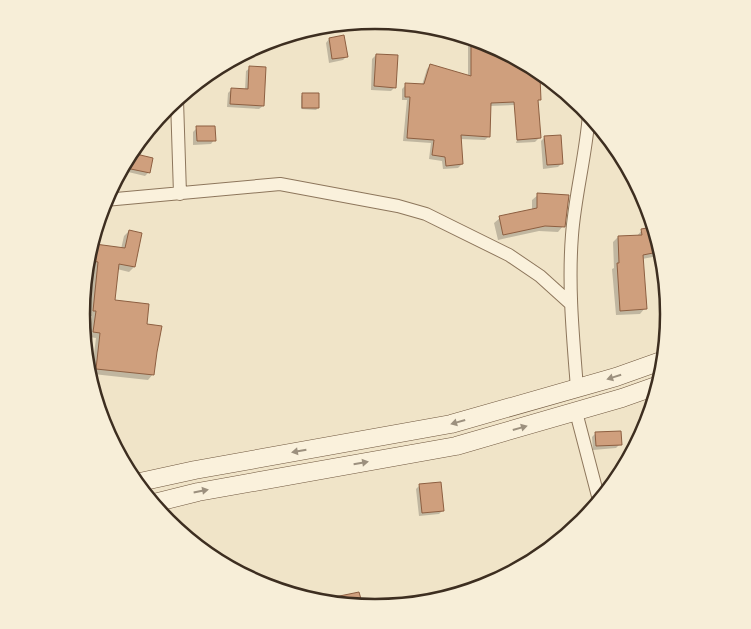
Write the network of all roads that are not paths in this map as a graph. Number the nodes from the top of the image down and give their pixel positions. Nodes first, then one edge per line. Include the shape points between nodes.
1 (177, 108) edge
2 (588, 124) edge
3 (180, 194) junction
4 (114, 199) edge
5 (571, 304) junction
6 (657, 363) edge
7 (652, 387) edge
8 (577, 388) junction
9 (576, 412) junction
10 (144, 481) edge
11 (597, 494) edge
12 (160, 502) edge

1 - 3 street
2 - 5 street via 572,235
3 - 4 street
3 - 5 street via 280,184 398,206 426,214 509,255 540,276
5 - 8 street
6 -> 8 main road
7 - 9 main road
8 -> 10 main road via 451,424
9 - 11 street
12 -> 9 main road via 456,446

